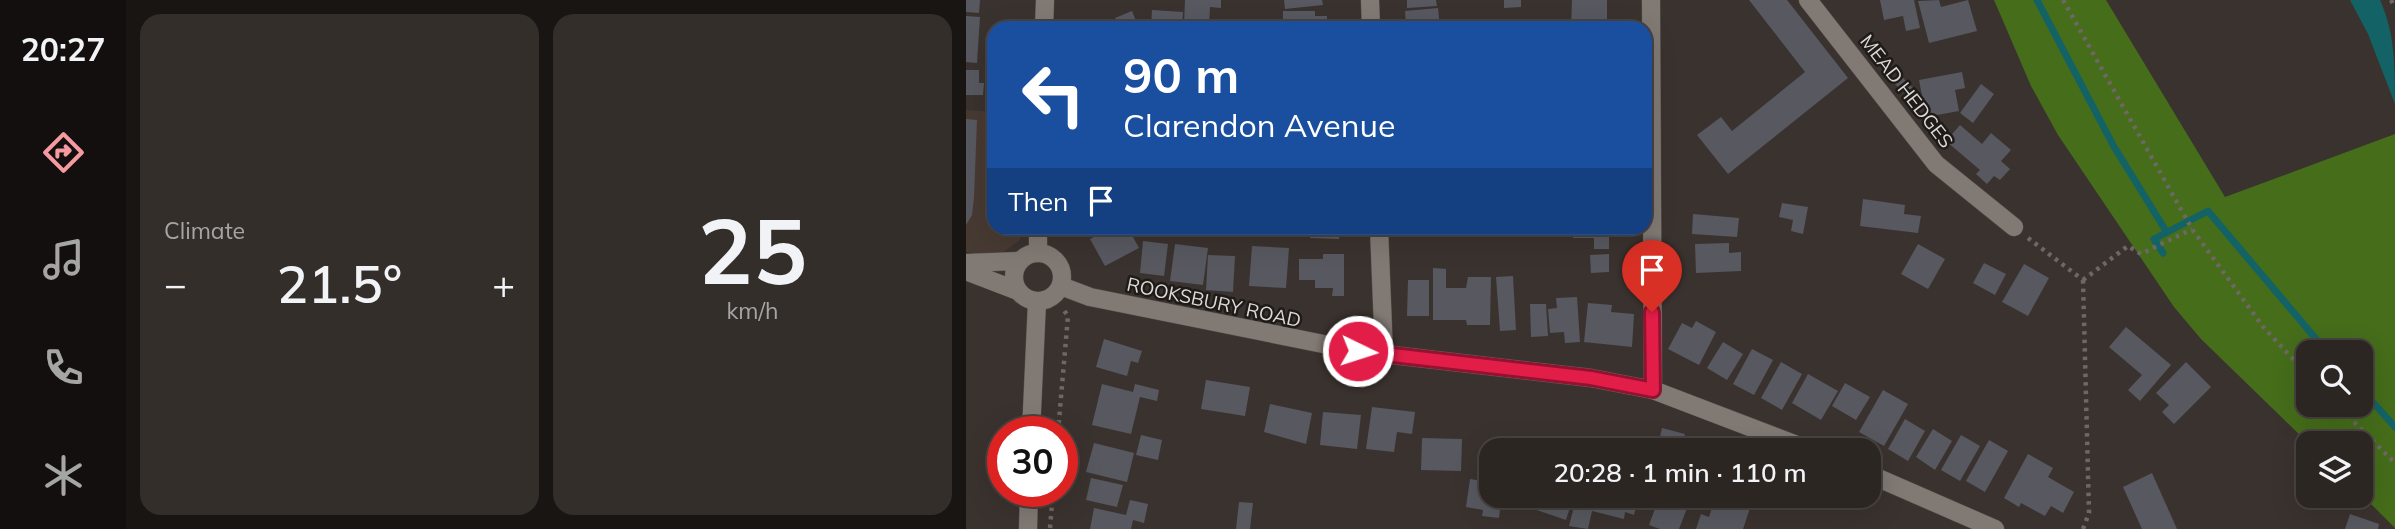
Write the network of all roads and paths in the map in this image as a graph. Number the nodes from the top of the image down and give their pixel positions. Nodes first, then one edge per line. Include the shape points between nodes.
1 (1045, 0) edge
2 (1370, 0) edge
3 (1651, 0) edge
4 (1808, 0) edge
5 (2063, 0) edge
6 (2391, 0) edge
7 (2395, 7) edge
8 (1044, 21) edge
9 (1371, 21) edge
10 (1651, 21) edge
11 (1652, 195) edge
12 (2014, 227) joint
13 (2192, 229) junction
14 (1038, 235) edge
15 (1379, 235) edge
16 (1038, 253) junction
17 (1020, 261) junction
18 (966, 263) edge
19 (966, 271) edge
20 (2084, 280) junction
21 (1058, 290) junction
22 (1018, 291) junction
23 (1037, 302) junction
24 (1384, 353) junction
25 (2296, 362) edge
26 (1653, 390) junction
27 (1032, 416) edge
28 (1059, 416) edge
29 (2349, 417) edge
30 (1779, 438) edge
31 (2395, 463) edge
32 (1881, 479) edge
33 (1029, 507) edge
34 (1052, 507) edge
35 (1028, 529) edge
36 (1050, 529) edge
37 (1995, 529) edge
38 (2083, 529) edge

1 - 8 street
2 - 9 street
3 - 10 street
4 - 12 street, MEAD HEDGES via 1936,164
5 - 13 path
6 - 7 path
11 - 26 street
12 - 20 path
13 - 20 path via 2141,254 2128,246
13 - 25 path via 2264,328
14 - 16 street
15 - 24 street
16 - 17 street
16 - 21 street via 1058,264 1062,278
17 - 18 street
17 - 22 street via 1014,279
19 - 22 street
20 - 38 path via 2089,513
21 - 23 street
21 - 24 street, ROOKSBURY ROAD via 1291,340
21 - 28 path via 1068,316
22 - 23 street
23 - 27 street
24 - 26 street, ROOKSBURY ROAD
26 - 30 street, ROOKSBURY ROAD
29 - 31 path
32 - 37 street
33 - 35 street
34 - 36 path

